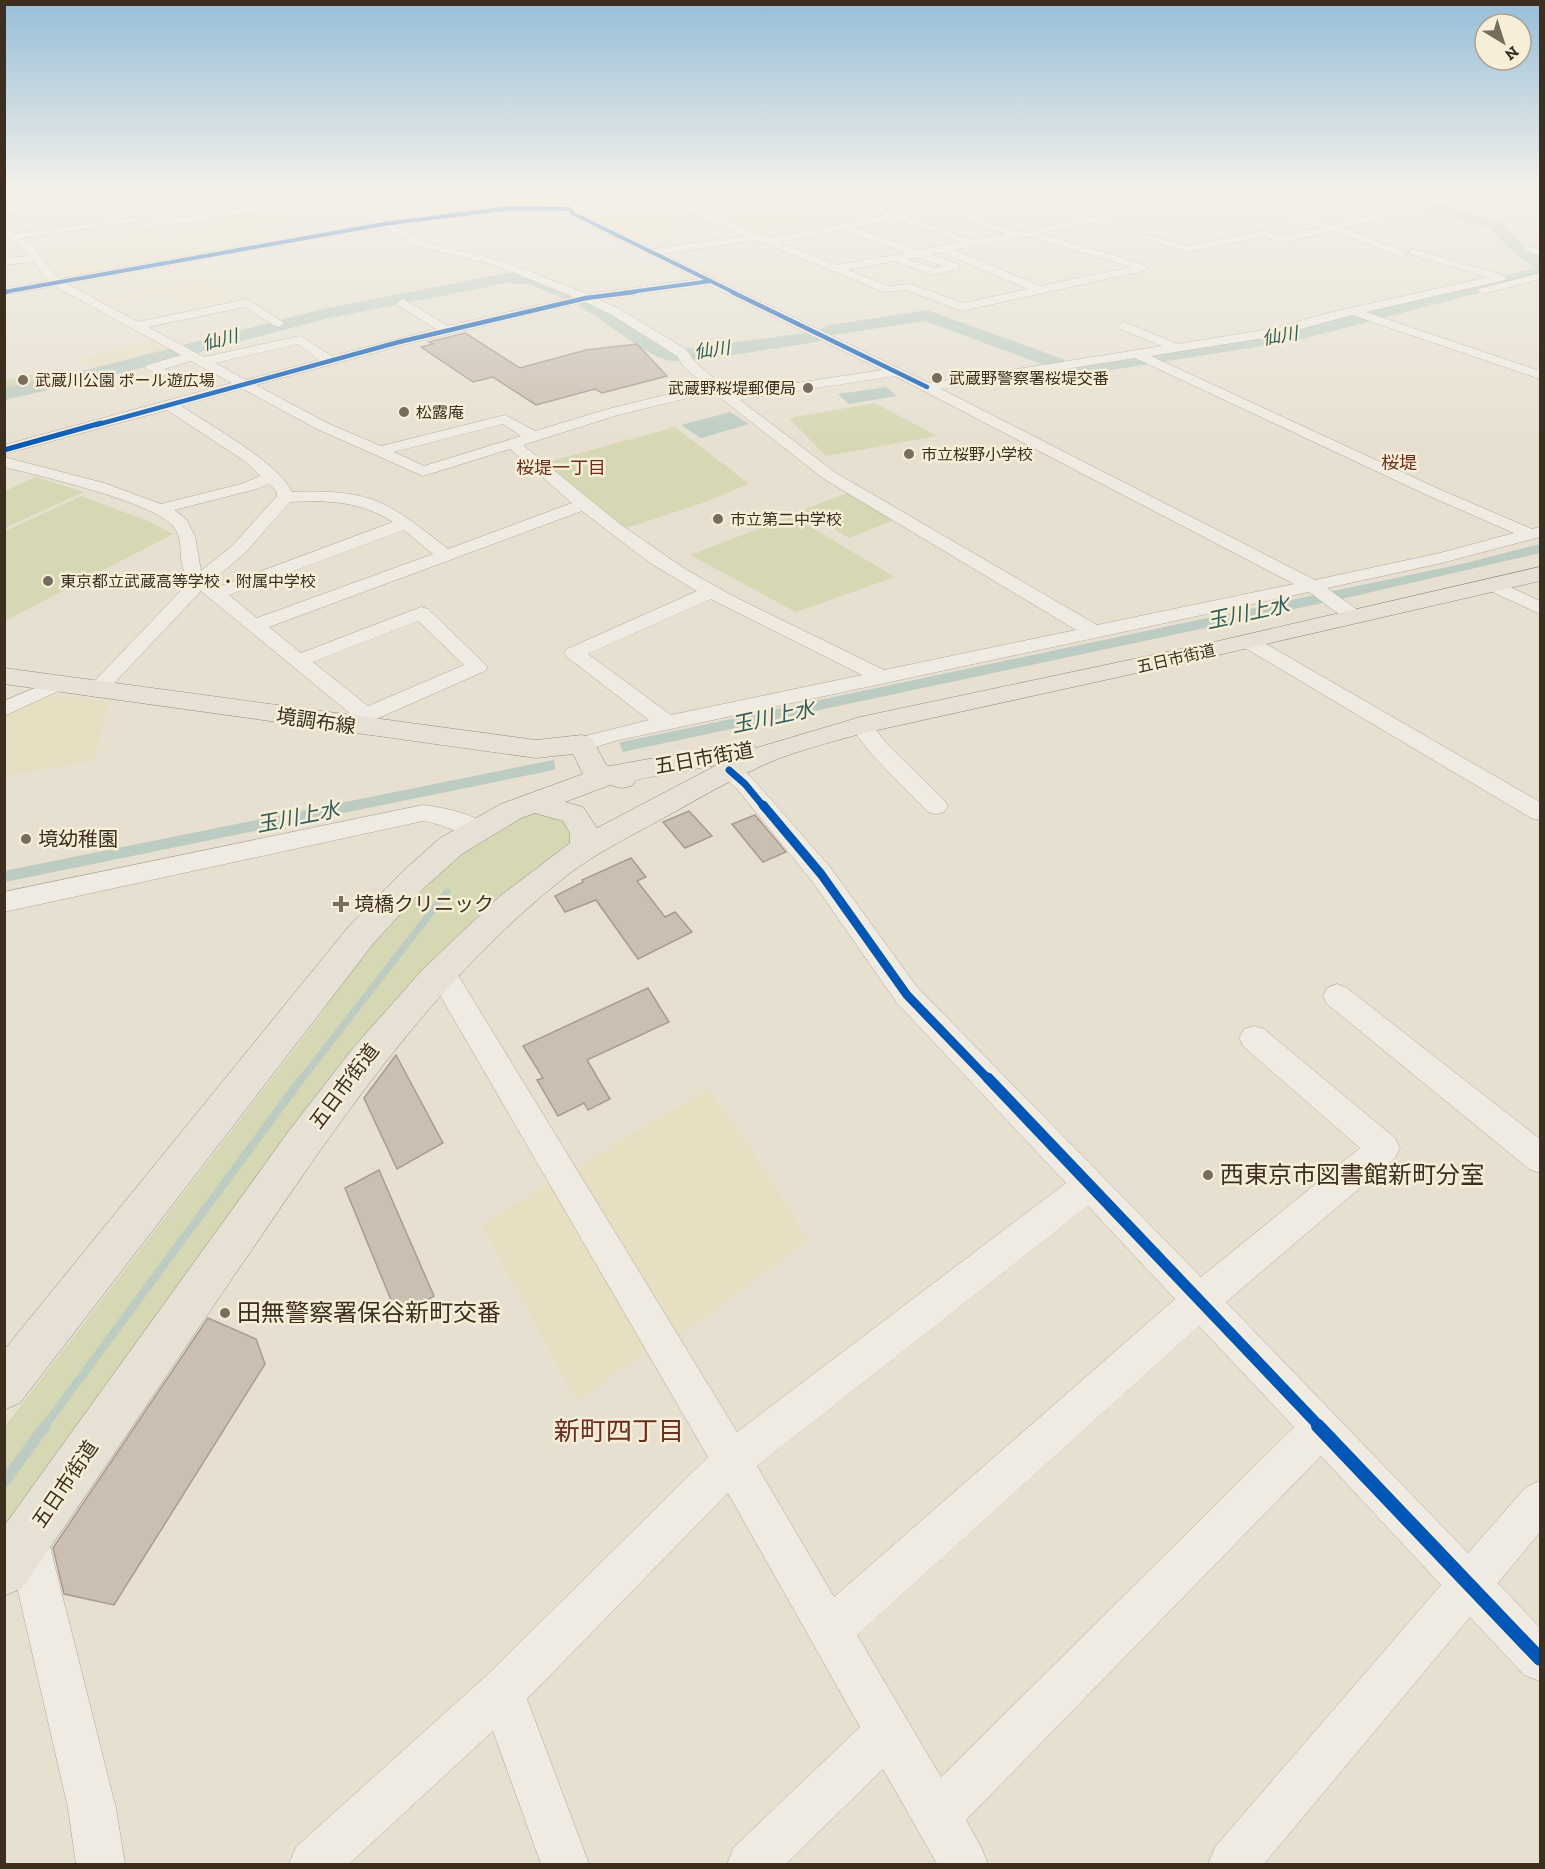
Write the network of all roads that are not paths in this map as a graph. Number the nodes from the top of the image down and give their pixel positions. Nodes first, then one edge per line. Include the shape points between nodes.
1 (51, 276) edge
2 (86, 276) edge
3 (531, 276) edge
4 (701, 276) edge
5 (854, 276) edge
6 (1007, 276) edge
7 (1105, 276) edge
8 (1499, 276) edge
9 (1540, 276) edge
10 (1503, 278) junction
11 (711, 281) junction
12 (56, 283) junction
13 (1520, 283) junction
14 (1540, 289) edge
15 (1040, 290) junction
16 (4, 292) edge
17 (586, 298) junction
18 (403, 303) dead end
19 (1353, 311) junction
20 (1328, 317) junction
21 (1370, 317) junction
22 (279, 323) dead end
23 (137, 326) junction
24 (1124, 326) dead end
25 (446, 330) junction
26 (1176, 347) junction
27 (187, 355) junction
28 (1144, 357) junction
29 (330, 361) junction
30 (897, 372) junction
31 (162, 374) dead end
32 (1540, 375) edge
33 (244, 385) junction
34 (927, 387) junction
35 (722, 392) junction
36 (170, 405) junction
37 (533, 437) junction
38 (513, 444) junction
39 (4, 450) edge
40 (381, 451) junction
41 (4, 462) edge
42 (272, 477) junction
43 (285, 497) junction
44 (583, 505) junction
45 (159, 509) junction
46 (404, 524) junction
47 (1535, 533) edge
48 (446, 556) junction
49 (1540, 574) edge
50 (198, 584) junction
51 (1492, 585) junction
52 (1314, 587) junction
53 (711, 591) junction
54 (215, 594) junction
55 (1540, 608) edge
56 (1349, 613) junction
57 (254, 626) junction
58 (1094, 632) junction
59 (1247, 641) junction
60 (298, 661) junction
61 (4, 676) edge
62 (882, 678) junction
63 (56, 685) junction
64 (96, 691) junction
65 (4, 710) edge
66 (365, 721) junction
67 (667, 723) junction
68 (860, 725) junction
69 (810, 739) junction
70 (593, 760) junction
71 (718, 776) junction
72 (531, 802) junction
73 (936, 806) dead end
74 (1540, 812) edge
75 (632, 822) junction
76 (477, 829) junction
77 (585, 848) junction
78 (4, 902) edge
79 (440, 970) junction
80 (1336, 996) dead end
81 (1254, 1038) dead end
82 (1540, 1158) edge
83 (1089, 1185) junction
84 (1201, 1300) junction
85 (4, 1387) edge
86 (1321, 1428) junction
87 (732, 1461) junction
88 (1540, 1501) edge
89 (16, 1555) edge
90 (1471, 1586) junction
91 (829, 1630) junction
92 (1540, 1659) edge
93 (502, 1692) junction
94 (888, 1732) junction
95 (936, 1816) junction
96 (101, 1864) edge
97 (313, 1864) edge
98 (564, 1864) edge
99 (751, 1864) edge
100 (964, 1864) edge
101 (1232, 1864) edge

1 - 12 street
2 - 12 street
3 - 17 street
4 - 11 street
5 - 15 street via 888,290 907,286 962,307
6 - 15 street
7 - 15 street
8 - 10 street
9 - 13 street
10 - 13 street
10 - 19 street
11 - 17 street
11 - 30 street
12 - 16 street
12 - 23 street
13 - 14 street
13 - 21 street
17 - 25 street
17 - 35 street via 614,310 683,356
18 - 25 street
19 - 20 street
19 - 21 street
20 - 21 street via 1345,323
20 - 26 street via 1276,332
21 - 32 street
22 - 23 street via 247,303
23 - 27 street
24 - 26 street
25 - 29 street
26 - 28 street
27 - 29 street via 300,340
27 - 31 street via 152,368
27 - 33 street
28 - 34 street
28 - 47 street via 1435,493
29 - 33 street
30 - 34 street
30 - 35 street
33 - 36 street
33 - 40 street via 322,426
34 - 52 street
35 - 37 street via 613,412
35 - 58 street via 830,476
36 - 39 street
36 - 42 street via 252,459
37 - 38 street
37 - 40 street via 505,419
38 - 40 street via 423,471
38 - 44 street
41 - 45 street via 104,488
42 - 43 street
42 - 45 street
43 - 46 street via 366,501
43 - 50 street via 239,549
44 - 48 street
44 - 53 street via 678,573
45 - 50 street via 179,521 190,547 189,566
46 - 48 street
46 - 54 street
47 - 52 street
48 - 57 street
49 - 51 main road, 五日市街道
50 - 54 street
50 - 64 street
51 - 55 street
51 - 56 main road, 五日市街道
52 - 56 street
52 - 58 street
53 - 62 street
53 - 67 street via 574,653
54 - 57 street
56 - 59 main road, 五日市街道
57 - 60 street
58 - 62 street
59 - 68 main road, 五日市街道
59 - 74 street
60 - 66 street
60 - 66 street via 420,613 478,667
61 - 63 main road, 境調布線
62 - 67 street
63 - 64 main road, 境調布線
63 - 65 street
64 - 66 main road, 境調布線
66 - 70 main road, 境調布線 via 536,749 561,748
67 - 70 street
68 - 69 main road, 五日市街道
68 - 73 street
69 - 70 main road, 五日市街道
69 - 71 main road, 五日市街道 via 756,757
70 - 71 main road via 652,786 679,786
70 - 72 main road, 五日市街道
70 - 75 main road via 635,794 638,807
71 - 75 main road, 五日市街道
71 - 83 street via 745,784 821,874 907,995
72 - 76 main road, 五日市街道
72 - 77 main road via 573,814 585,832
75 - 77 main road, 五日市街道
76 - 78 street via 441,815 423,813
76 - 85 main road, 五日市街道 via 414,879 361,935
77 - 79 main road, 五日市街道 via 515,901
79 - 87 street
79 - 89 main road, 五日市街道 via 334,1098
80 - 82 street
81 - 84 street via 1384,1148
83 - 84 street
83 - 87 street
84 - 86 street
84 - 91 street
86 - 90 street
86 - 95 street
87 - 91 street
87 - 93 street
88 - 90 street
89 - 96 street via 92,1808
90 - 92 street
90 - 101 street
91 - 94 street
93 - 97 street
93 - 98 street
94 - 95 street
94 - 99 street
95 - 100 street

